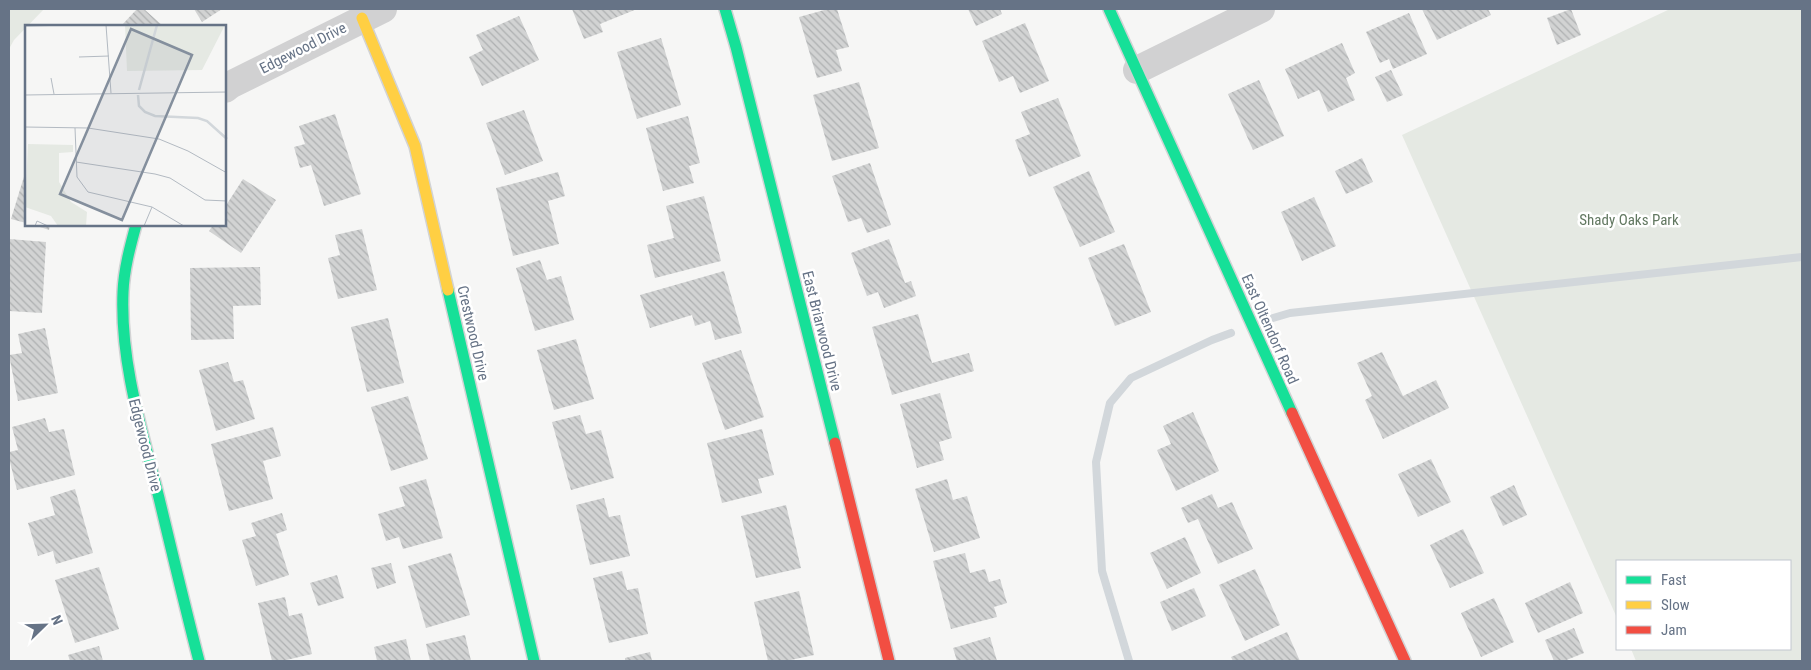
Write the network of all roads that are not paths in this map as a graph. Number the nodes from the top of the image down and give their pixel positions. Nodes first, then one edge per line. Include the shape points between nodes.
1 (725, 9) edge
2 (1109, 9) edge
3 (1261, 9) edge
4 (372, 14) edge
5 (1137, 70) junction
6 (226, 88) edge
7 (136, 226) edge
8 (199, 661) edge
9 (534, 661) edge
10 (889, 661) edge
11 (1404, 661) edge

1 - 10 street, East Briarwood Drive
2 - 5 street, East Oltendorf Road
3 - 5 street
4 - 6 street, Edgewood Drive
4 - 9 street, Crestwood Drive via 414,146
5 - 11 street, East Oltendorf Road
7 - 8 street, Edgewood Drive via 129,245 124,291 128,371

